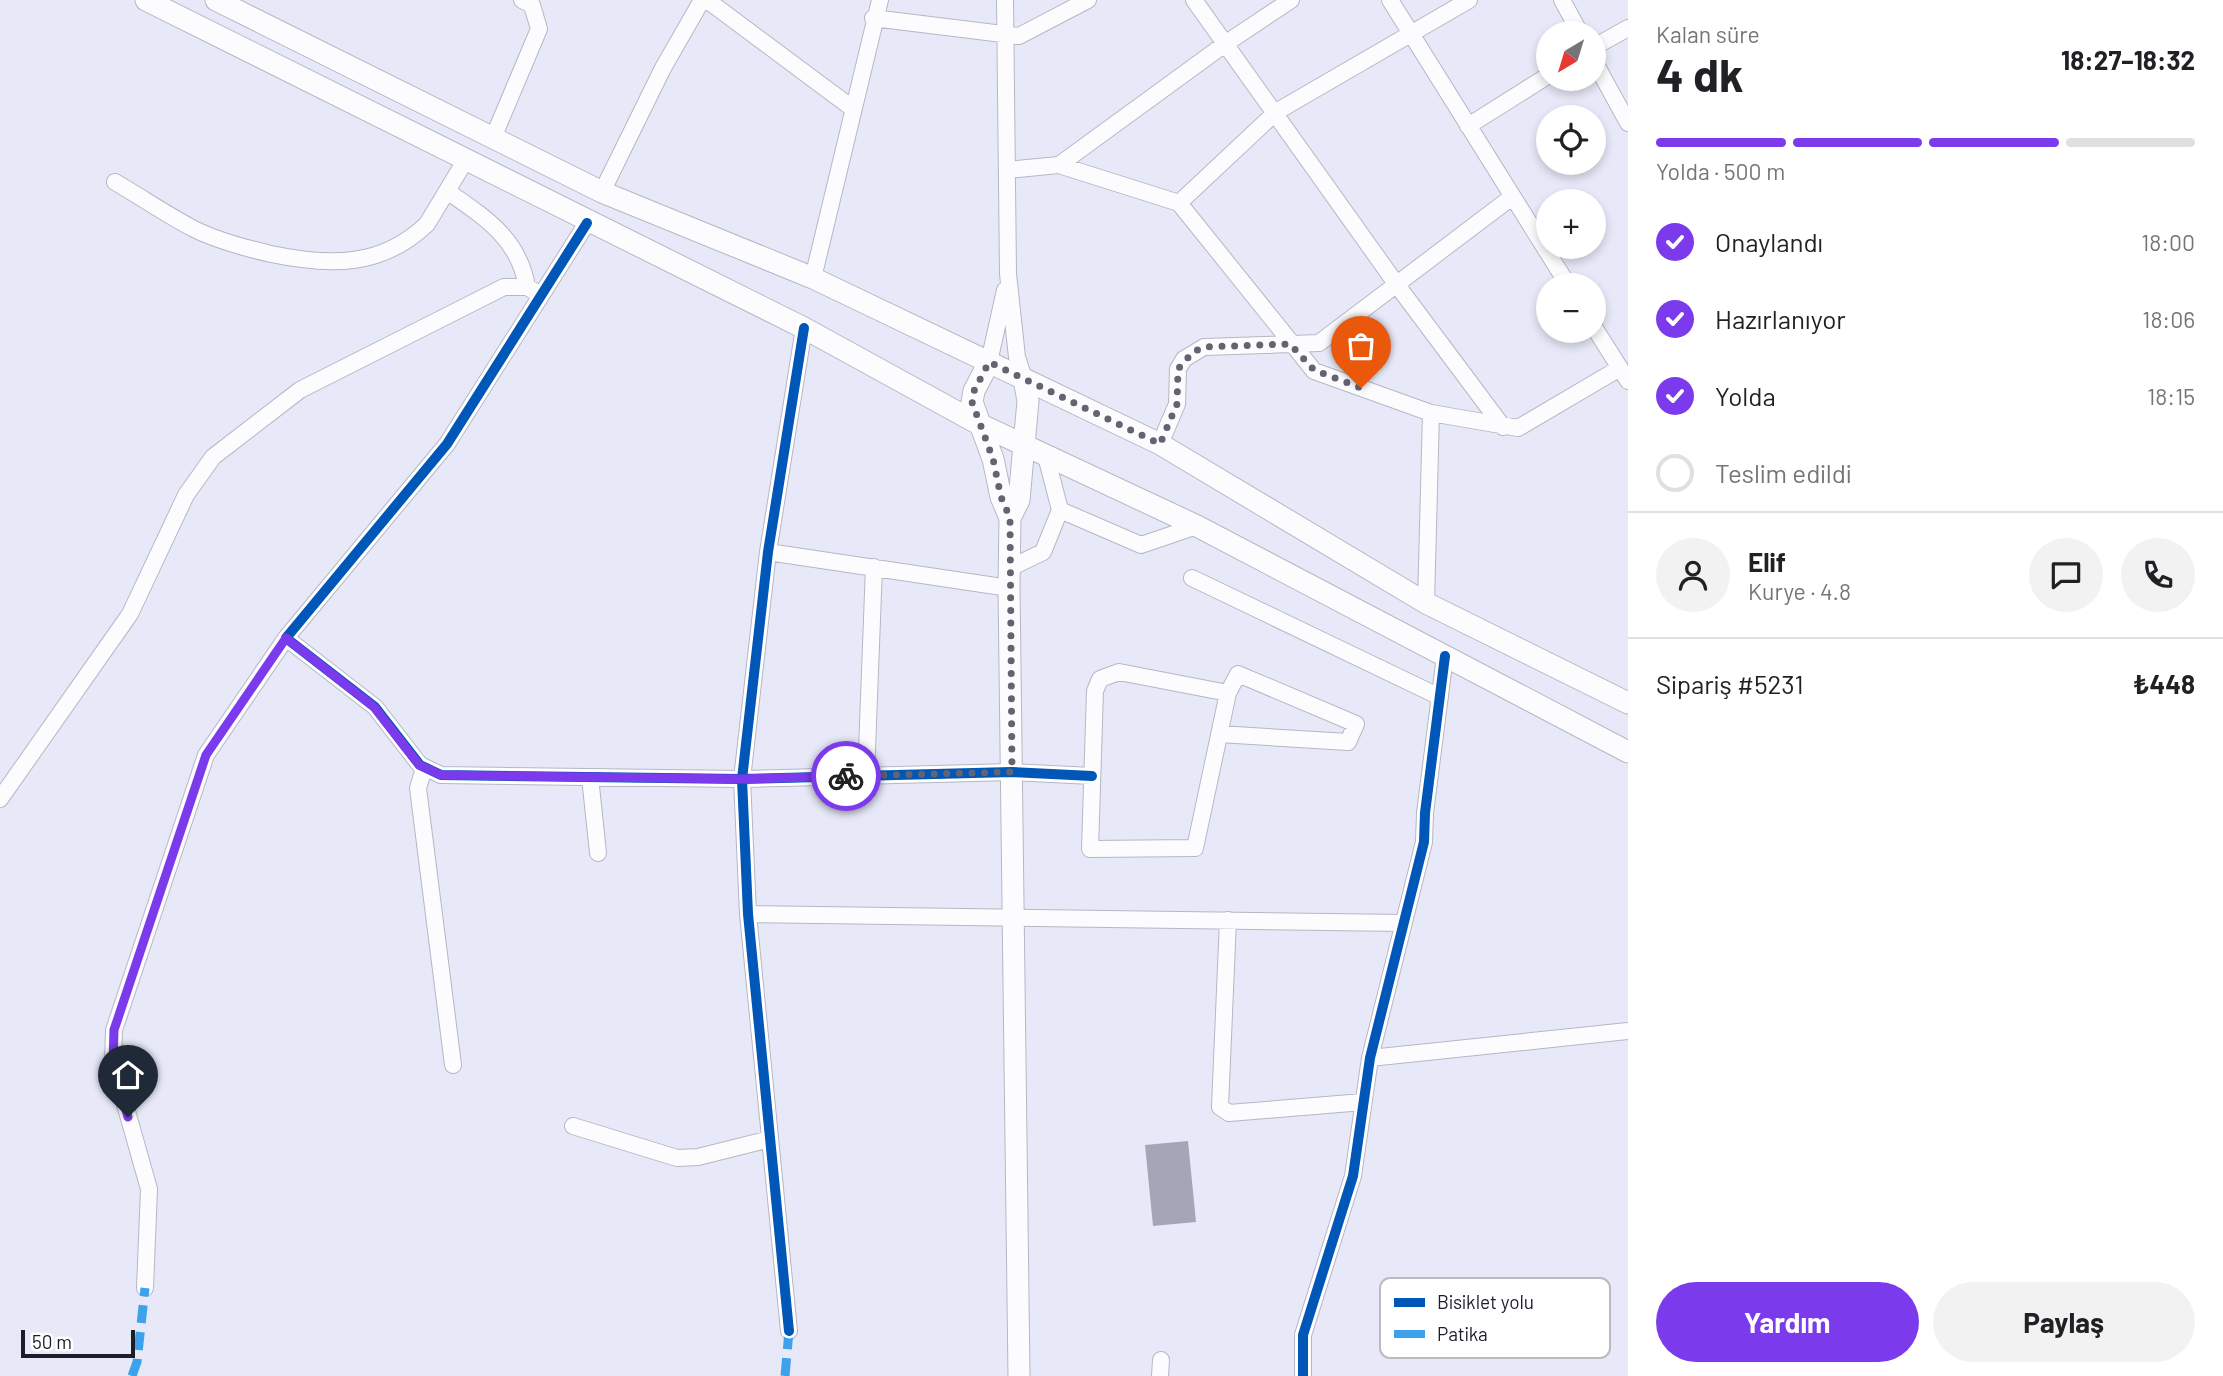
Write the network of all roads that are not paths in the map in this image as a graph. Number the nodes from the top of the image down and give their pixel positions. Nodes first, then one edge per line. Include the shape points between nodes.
1 (146, 0) edge
2 (216, 0) edge
3 (522, 0) edge
4 (705, 0) edge
5 (880, 0) edge
6 (1004, 0) edge
7 (1088, 0) edge
8 (1194, 0) edge
9 (1291, 0) edge
10 (1390, 0) edge
11 (1469, 0) edge
12 (1562, 0) edge
13 (873, 18) junction
14 (1573, 21) edge
15 (1628, 28) edge
16 (1005, 36) junction
17 (1412, 36) junction
18 (1606, 40) edge
19 (1225, 44) junction
20 (1536, 83) edge
21 (1606, 83) edge
22 (852, 108) junction
23 (1276, 112) junction
24 (1628, 123) edge
25 (1468, 126) junction
26 (494, 138) junction
27 (465, 161) junction
28 (1059, 166) junction
29 (1007, 170) junction
30 (115, 182) dead end
31 (447, 191) junction
32 (602, 192) junction
33 (1512, 197) junction
34 (1179, 202) junction
35 (587, 222) junction
36 (1560, 273) edge
37 (1008, 274) junction
38 (813, 278) junction
39 (1397, 285) junction
40 (527, 286) junction
41 (541, 295) junction
42 (804, 328) junction
43 (1604, 343) edge
44 (1290, 344) junction
45 (989, 362) junction
46 (1624, 374) edge
47 (1024, 379) junction
48 (1432, 413) junction
49 (977, 423) junction
50 (1503, 427) junction
51 (1023, 444) junction
52 (1160, 444) junction
53 (1046, 456) junction
54 (1060, 510) junction
55 (1010, 518) junction
56 (1197, 526) junction
57 (768, 552) junction
58 (874, 567) junction
59 (1010, 578) junction
60 (1192, 578) dead end
61 (1426, 603) junction
62 (286, 638) junction
63 (1445, 656) junction
64 (1228, 693) junction
65 (1440, 697) junction
66 (1628, 703) edge
67 (1219, 734) junction
68 (1628, 752) edge
69 (424, 768) junction
70 (1012, 772) junction
71 (866, 776) junction
72 (1092, 776) junction
73 (590, 777) junction
74 (742, 779) junction
75 (0, 799) edge
76 (598, 853) dead end
77 (748, 914) junction
78 (1012, 917) junction
79 (1228, 920) junction
80 (1404, 923) junction
81 (1628, 1031) edge
82 (1370, 1058) junction
83 (453, 1065) dead end
84 (1363, 1102) junction
85 (573, 1126) dead end
86 (770, 1139) junction
87 (145, 1288) dead end
88 (789, 1331) dead end
89 (1019, 1376) edge
90 (1303, 1376) edge

1 - 27 main road
2 - 26 main road
3 - 26 street via 532,5 539,29
4 - 22 street
4 - 32 street via 663,68
5 - 13 street
6 - 16 street
7 - 16 street via 1019,36
8 - 19 street
9 - 19 street
10 - 17 street
11 - 17 street
12 - 14 street
13 - 16 street
13 - 22 street
15 - 18 street
16 - 29 street
17 - 23 street
17 - 25 street
19 - 23 street
19 - 28 street
20 - 25 street
21 - 24 street
22 - 38 street
23 - 34 street
23 - 39 street
25 - 33 street
26 - 32 main road
27 - 31 street
27 - 35 main road
28 - 29 street
28 - 34 street
29 - 37 street
30 - 31 street via 215,238 324,263 355,262 398,247 427,224
31 - 40 street via 510,242
32 - 38 main road
33 - 36 street
33 - 39 street
34 - 44 street
35 - 41 street
35 - 42 main road
37 - 45 street
37 - 47 street
38 - 45 main road
39 - 44 street via 1319,343
39 - 50 street
40 - 41 street
40 - 75 street via 504,287 300,390 213,457 186,495 130,614
41 - 62 street via 447,444
42 - 49 main road
42 - 57 street
43 - 46 street
44 - 48 street via 1314,370
44 - 52 street via 1204,347 1193,352 1178,369 1177,404
45 - 47 main road
45 - 49 main road via 974,391
46 - 50 street via 1518,428
47 - 51 main road via 1028,401
47 - 52 main road
48 - 50 street
48 - 61 street
49 - 51 main road
49 - 55 main road
51 - 53 main road
51 - 55 main road via 1019,500
52 - 61 main road
53 - 54 street
53 - 56 main road
54 - 56 street via 1141,544
54 - 59 street via 1043,551
55 - 59 main road
56 - 63 main road
57 - 58 street
57 - 74 street
58 - 59 street
58 - 71 street
59 - 70 main road
60 - 65 street
61 - 66 main road
62 - 69 street via 374,707
62 - 87 street via 206,755 114,1030 113,1062 149,1189
63 - 65 street
63 - 68 main road
64 - 67 street
64 - 67 street via 1238,674 1356,724 1348,742
64 - 72 street via 1119,672 1106,674 1095,691
65 - 80 street via 1424,842
67 - 72 street via 1195,848 1090,849
69 - 73 street via 441,775
69 - 83 street via 418,788
70 - 71 street
70 - 72 street
70 - 78 main road
71 - 74 street
73 - 74 street
73 - 76 street
74 - 77 street
77 - 78 street
77 - 86 street
78 - 79 street
78 - 89 main road
79 - 80 street
79 - 84 street via 1220,1107 1230,1113
80 - 82 street
81 - 82 street
82 - 84 street
84 - 90 street via 1353,1177 1303,1335
85 - 86 street via 677,1158
86 - 88 street

